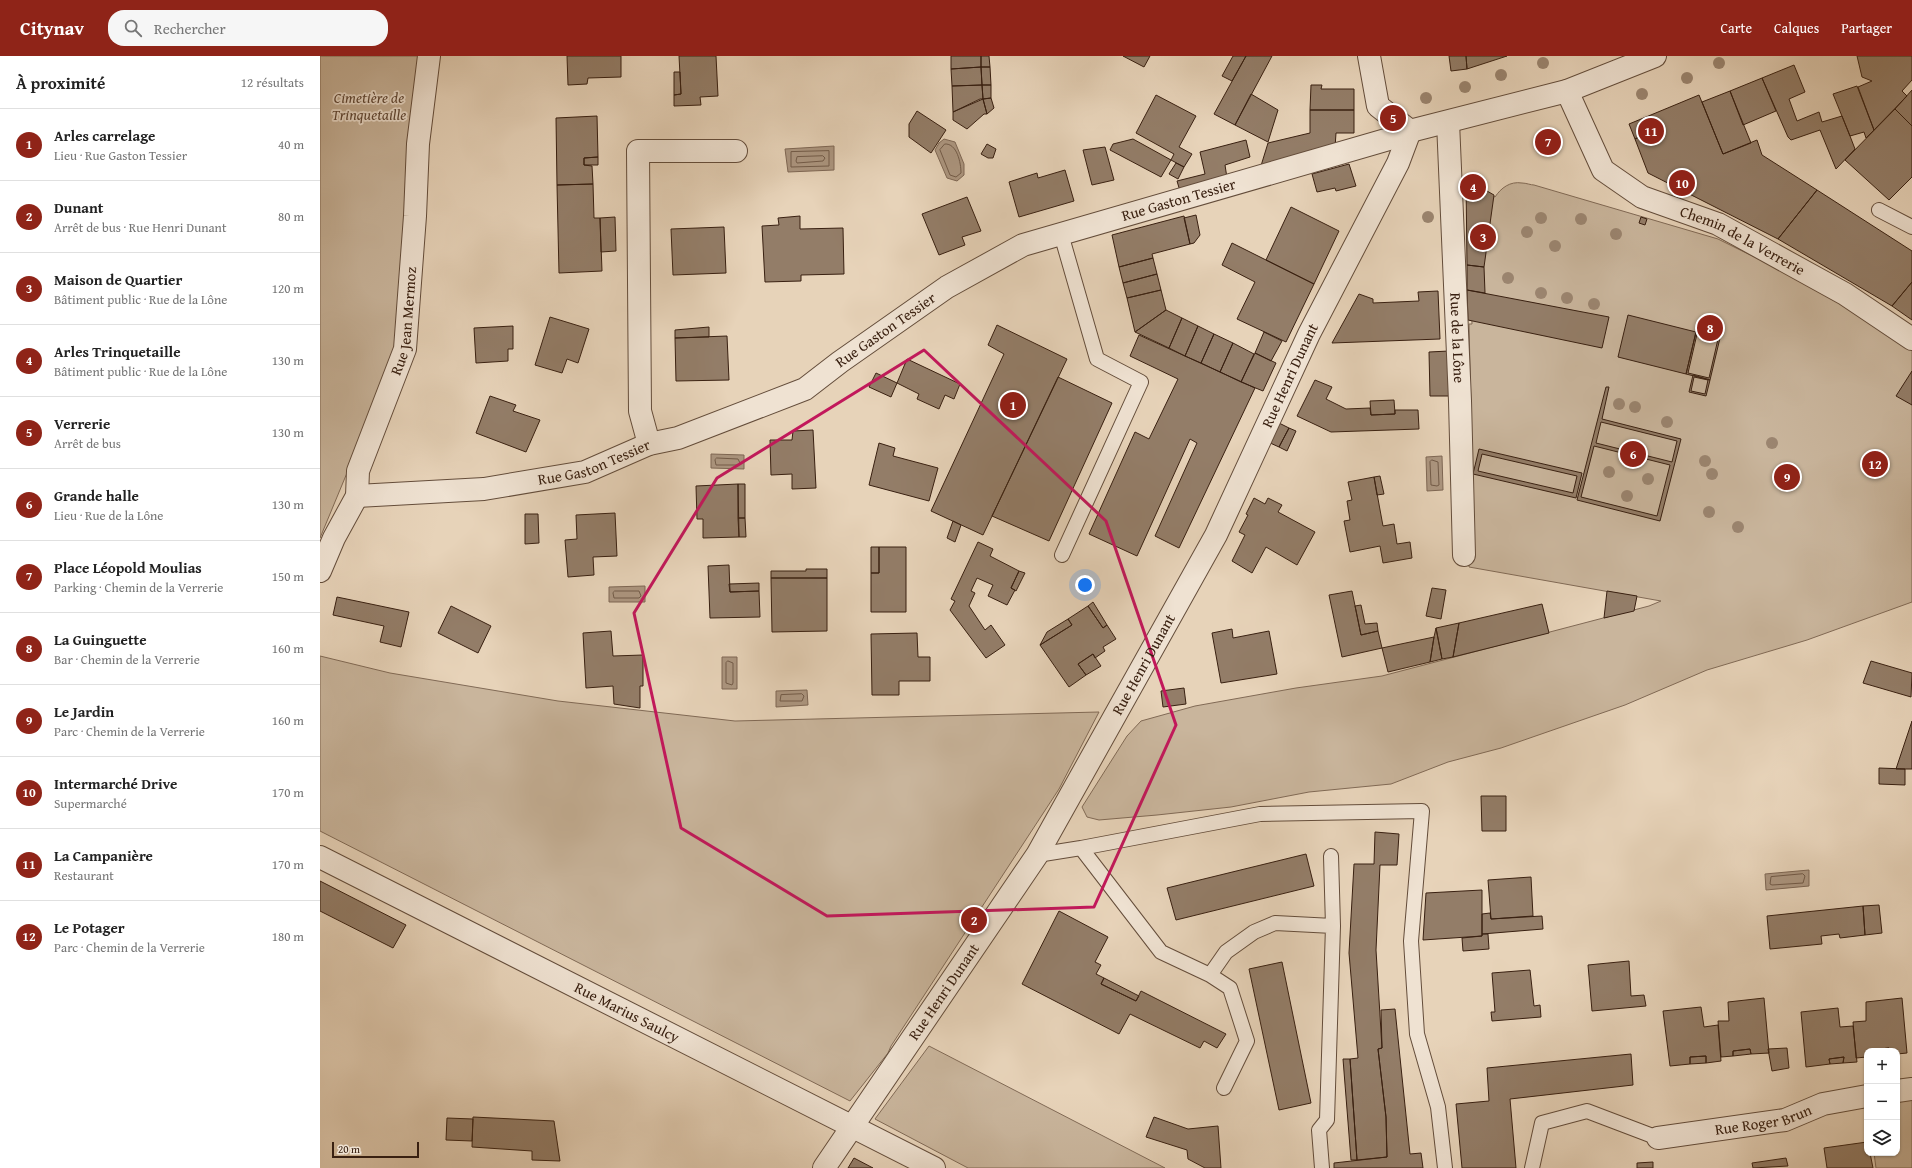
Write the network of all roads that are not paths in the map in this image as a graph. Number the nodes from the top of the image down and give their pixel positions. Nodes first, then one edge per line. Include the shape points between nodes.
1 (429, 56) edge
2 (1369, 56) edge
3 (1655, 56) edge
4 (1567, 91) junction
5 (1448, 122) junction
6 (1410, 131) junction
7 (736, 151) dead end
8 (1879, 210) dead end
9 (1912, 227) edge
10 (1061, 234) junction
11 (1912, 338) edge
12 (649, 444) junction
13 (357, 496) junction
14 (1464, 554) dead end
15 (1062, 555) dead end
16 (320, 571) edge
17 (1081, 848) junction
18 (1037, 855) junction
19 (1331, 856) dead end
20 (320, 857) edge
21 (1333, 926) junction
22 (1210, 975) junction
23 (1224, 1088) dead end
24 (1912, 1088) edge
25 (1900, 1090) edge
26 (1864, 1097) edge
27 (853, 1127) junction
28 (1658, 1138) joint
29 (824, 1168) edge
30 (934, 1168) edge
31 (1322, 1168) edge
32 (1445, 1168) edge
33 (1532, 1168) edge

1 - 13 street, Rue Jean Mermoz via 418,144 404,349 358,471
2 - 6 street via 1378,106
3 - 4 street, Rue Gaston Tessier
4 - 5 street, Rue Gaston Tessier
4 - 11 street, Chemin de la Verrerie via 1603,170 1642,197 1725,228 1845,294
5 - 6 street, Rue Gaston Tessier
5 - 14 street, Rue de la Lône
6 - 10 street, Rue Gaston Tessier
6 - 18 street, Rue Henri Dunant via 1398,163 1309,334 1216,535
7 - 12 street via 638,151 640,412
8 - 9 lane
10 - 12 street, Rue Gaston Tessier via 1023,245 947,287 805,388 678,438
10 - 15 lane via 1097,359 1141,382
12 - 13 street, Rue Gaston Tessier via 584,472 484,489
13 - 16 street, Rue Jean Mermoz via 334,538
17 - 18 lane
17 - 22 lane via 1162,952
17 - 32 lane via 1260,814 1422,811 1412,949 1417,1034 1438,1107
18 - 27 street, Rue Henri Dunant
19 - 21 lane
20 - 27 street, Rue Marius Saulcy
21 - 22 lane via 1275,923 1254,932 1226,952
21 - 31 lane via 1327,1120 1319,1130
22 - 23 lane via 1230,988 1247,1041
24 - 25 street
26 - 28 street, Rue Roger Brun via 1823,1104 1786,1120
27 - 29 street, Rue Henri Dunant
27 - 30 street, Rue Marius Saulcy
28 - 33 lane via 1587,1111 1542,1123

